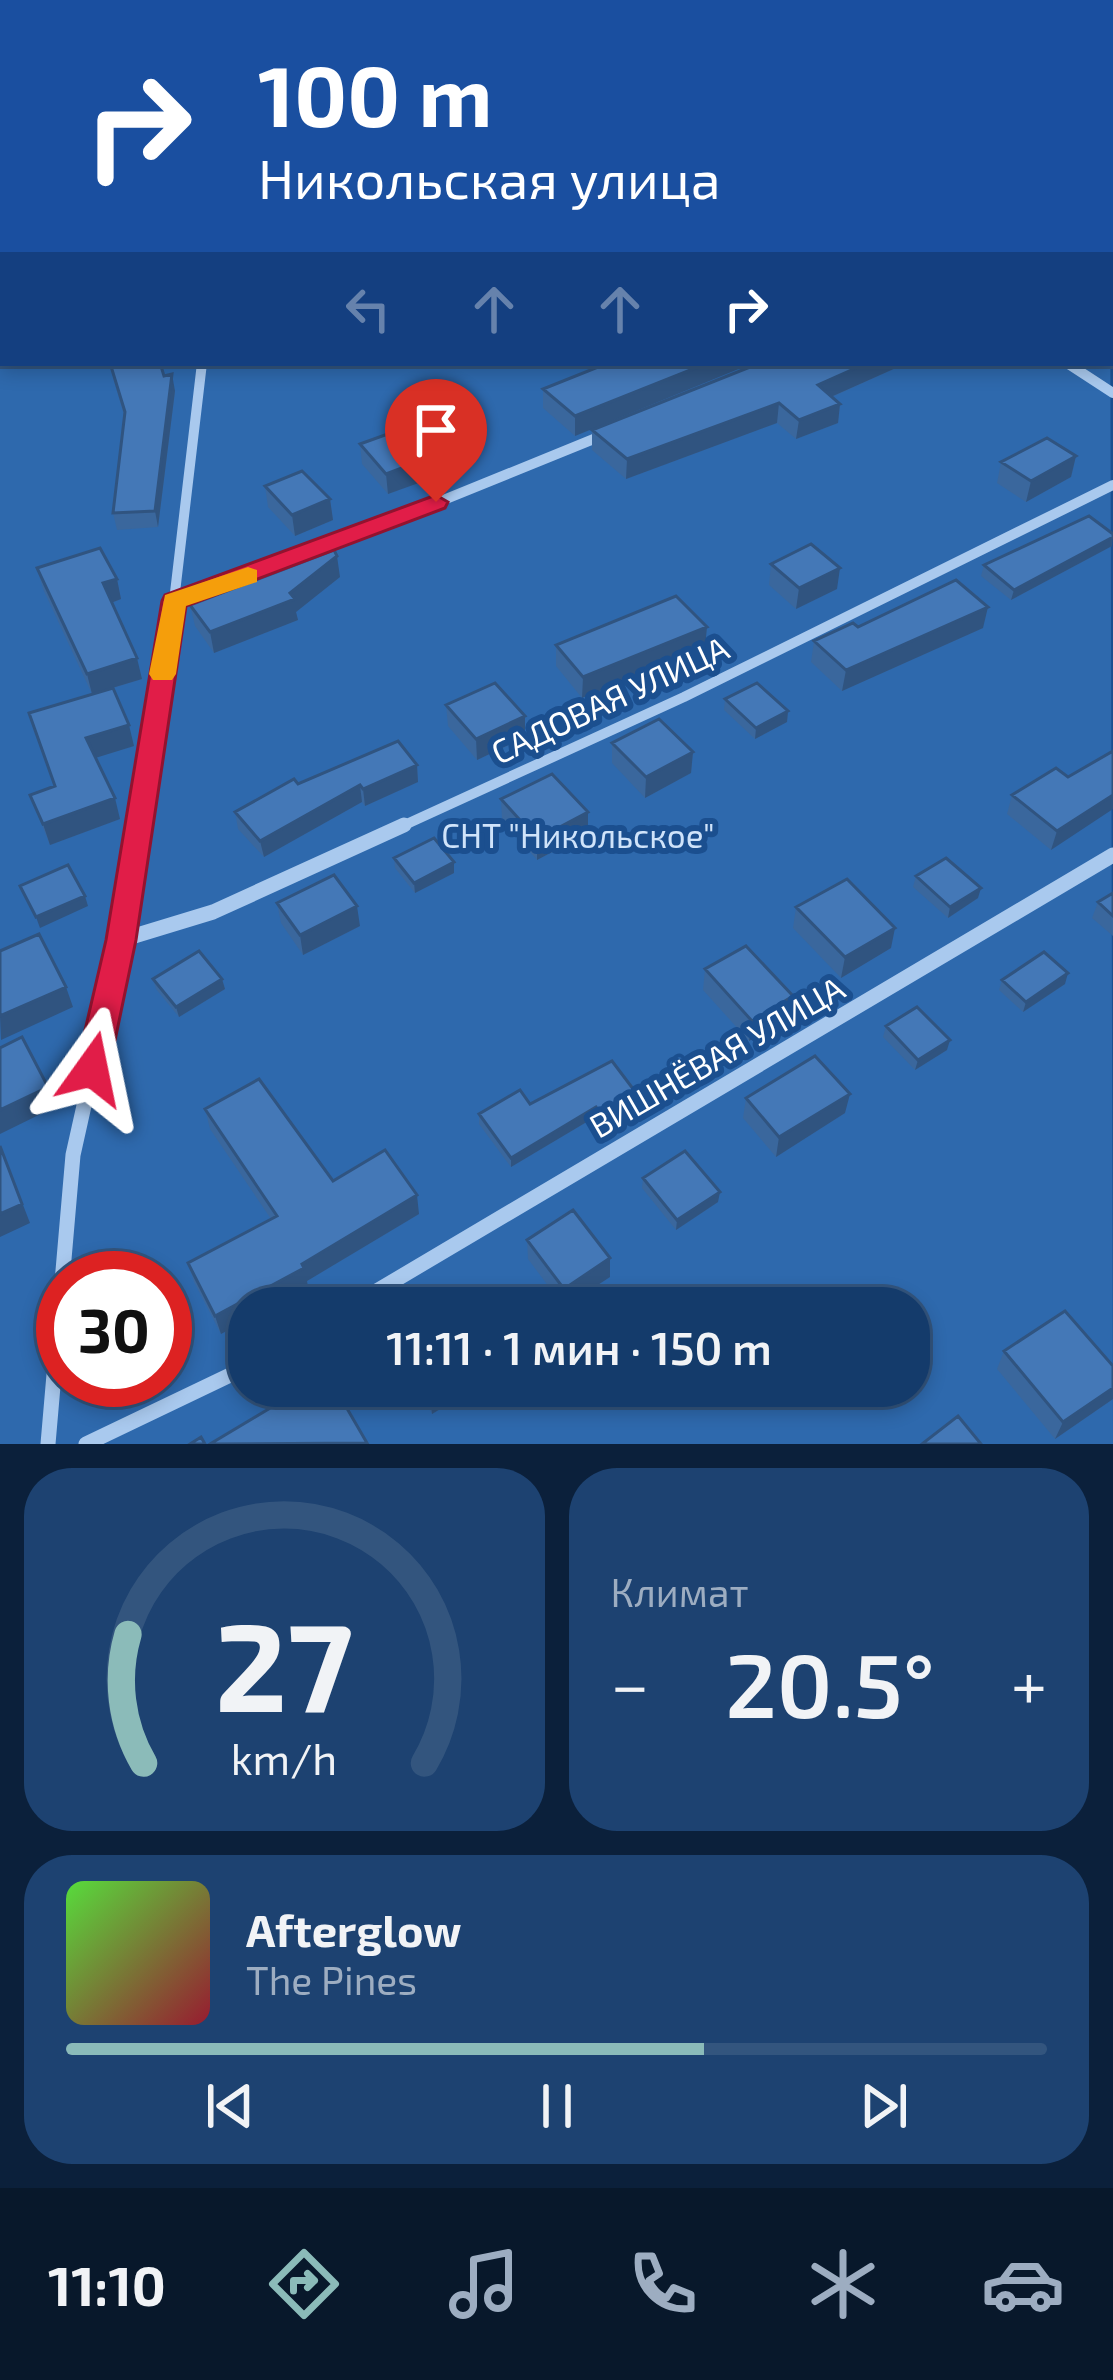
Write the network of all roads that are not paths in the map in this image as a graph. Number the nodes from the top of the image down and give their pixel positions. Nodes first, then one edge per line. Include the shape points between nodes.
1 (202, 366) edge
2 (1072, 366) edge
3 (1113, 393) edge
4 (629, 424) edge
5 (1113, 485) edge
6 (174, 601) junction
7 (1113, 856) edge
8 (121, 940) junction
9 (384, 1287) edge
10 (228, 1376) edge
11 (48, 1444) edge
12 (86, 1444) edge

1 - 6 street
2 - 3 street
4 - 6 street
5 - 8 street, САДОВАЯ УЛИЦА via 684,697 213,912
6 - 8 street
7 - 9 street, ВИШНЁВАЯ УЛИЦА
8 - 11 street via 74,1155
10 - 12 street

